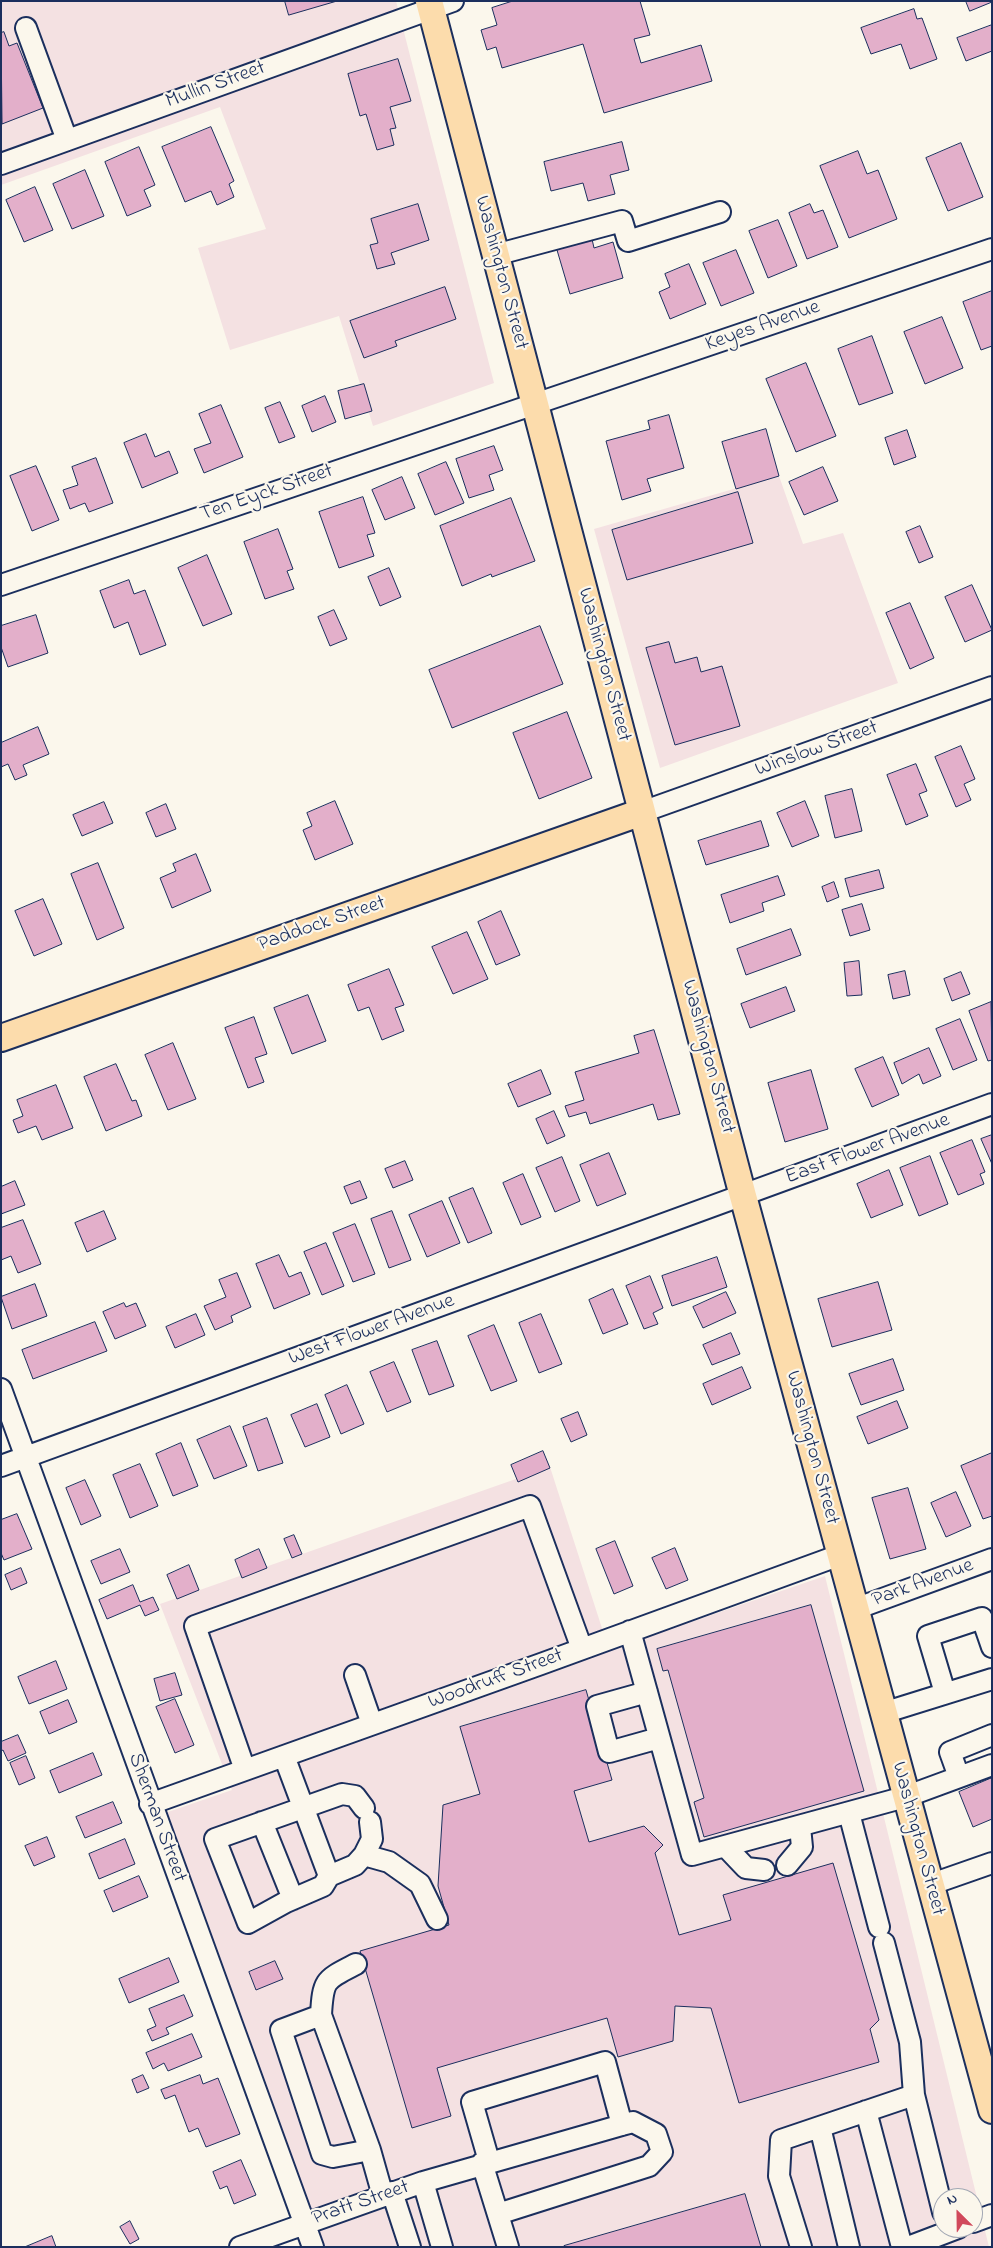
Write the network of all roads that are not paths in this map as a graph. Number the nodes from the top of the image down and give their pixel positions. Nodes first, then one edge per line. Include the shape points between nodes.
1 (437, 4) edge
2 (26, 28) dead end
3 (67, 140) junction
4 (1, 164) edge
5 (720, 212) dead end
6 (992, 249) edge
7 (495, 254) junction
8 (534, 402) junction
9 (1, 585) edge
10 (992, 687) edge
11 (642, 812) junction
12 (1, 1038) edge
13 (992, 1104) edge
14 (744, 1196) junction
15 (1, 1389) edge
16 (26, 1457) junction
17 (1, 1466) edge
18 (840, 1554) junction
19 (992, 1559) edge
20 (855, 1609) junction
21 (630, 1631) junction
22 (992, 1647) edge
23 (582, 1649) junction
24 (355, 1675) dead end
25 (992, 1679) edge
26 (647, 1692) junction
27 (945, 1693) junction
28 (883, 1713) junction
29 (372, 1724) junction
30 (992, 1735) edge
31 (659, 1738) junction
32 (284, 1756) junction
33 (992, 1765) edge
34 (245, 1770) junction
35 (959, 1777) junction
36 (905, 1797) junction
37 (150, 1804) junction
38 (303, 1807) junction
39 (849, 1813) junction
40 (262, 1822) junction
41 (800, 1827) junction
42 (726, 1847) junction
43 (364, 1855) junction
44 (992, 1863) edge
45 (787, 1865) dead end
46 (764, 1870) dead end
47 (329, 1876) junction
48 (929, 1886) junction
49 (293, 1899) junction
50 (437, 1919) dead end
51 (356, 1964) dead end
52 (321, 2015) junction
53 (914, 2095) junction
54 (992, 2110) edge
55 (866, 2111) junction
56 (622, 2125) junction
57 (820, 2127) junction
58 (370, 2150) junction
59 (486, 2162) junction
60 (423, 2182) junction
61 (937, 2188) edge
62 (387, 2194) junction
63 (498, 2214) junction
64 (306, 2224) junction
65 (933, 2237) edge
66 (240, 2247) edge
67 (313, 2247) edge
68 (410, 2247) edge
69 (442, 2247) edge
70 (508, 2247) edge
71 (801, 2247) edge
72 (849, 2247) edge
73 (902, 2247) edge
74 (908, 2247) edge

1 - 3 street, Mullin Street
1 - 7 main road, Washington Street
2 - 3 street
3 - 4 street, Mullin Street
5 - 7 street via 628,241 622,221
6 - 8 street, Keyes Avenue via 600,383
7 - 8 main road, Washington Street
8 - 9 street, Ten Eyck Street
8 - 11 main road, Washington Street
10 - 11 street, Winslow Street
11 - 12 main road, Paddock Street
11 - 14 main road, Washington Street
13 - 14 street, East Flower Avenue
14 - 16 street, West Flower Avenue
14 - 18 main road, Washington Street
15 - 16 street, Sherman Street
16 - 17 street, West Flower Avenue
16 - 37 street, Sherman Street
18 - 20 main road, Washington Street
18 - 21 street, Woodruff Street
19 - 20 street, Park Avenue
20 - 28 main road, Washington Street
21 - 23 street, Woodruff Street
21 - 26 street
22 - 27 street via 982,1618 928,1636
23 - 29 street, Woodruff Street
23 - 34 street via 530,1506 195,1626
24 - 29 street
25 - 27 street
26 - 31 street
26 - 31 street via 597,1706 609,1752
27 - 28 street
28 - 36 main road, Washington Street
29 - 32 street, Woodruff Street
30 - 35 street via 950,1752
31 - 42 street via 692,1855
32 - 34 street, Woodruff Street
32 - 38 street
33 - 35 street
34 - 37 street, Woodruff Street
35 - 36 street
36 - 39 street
36 - 48 main road, Washington Street
37 - 64 street, Sherman Street
38 - 40 street
38 - 43 street via 342,1794 355,1796 367,1815 372,1839
38 - 47 street
39 - 41 street
39 - 53 street via 910,2042
40 - 49 street
40 - 49 street via 215,1839 248,1923
41 - 42 street
41 - 45 street via 802,1847
42 - 46 street via 746,1868
43 - 47 street via 355,1865
43 - 50 street via 389,1862 420,1884
44 - 48 street
47 - 49 street via 323,1886
48 - 54 main road, Washington Street
51 - 52 street via 329,1978 322,1992
52 - 58 street
52 - 58 street via 281,2030 322,2154 333,2157
53 - 55 street
53 - 61 street
55 - 57 street
55 - 73 street
56 - 59 street, Pratt Street
56 - 59 street via 605,2062 472,2102
56 - 63 street via 633,2122 656,2134 662,2152 650,2166
57 - 71 street via 781,2140 779,2176
57 - 72 street
58 - 62 street
59 - 60 street, Pratt Street
59 - 63 street
60 - 62 street, Pratt Street
60 - 69 street
62 - 64 street, Pratt Street
62 - 68 street
63 - 70 street
64 - 66 street, Pratt Street
64 - 67 street, Sherman Street
65 - 74 street

